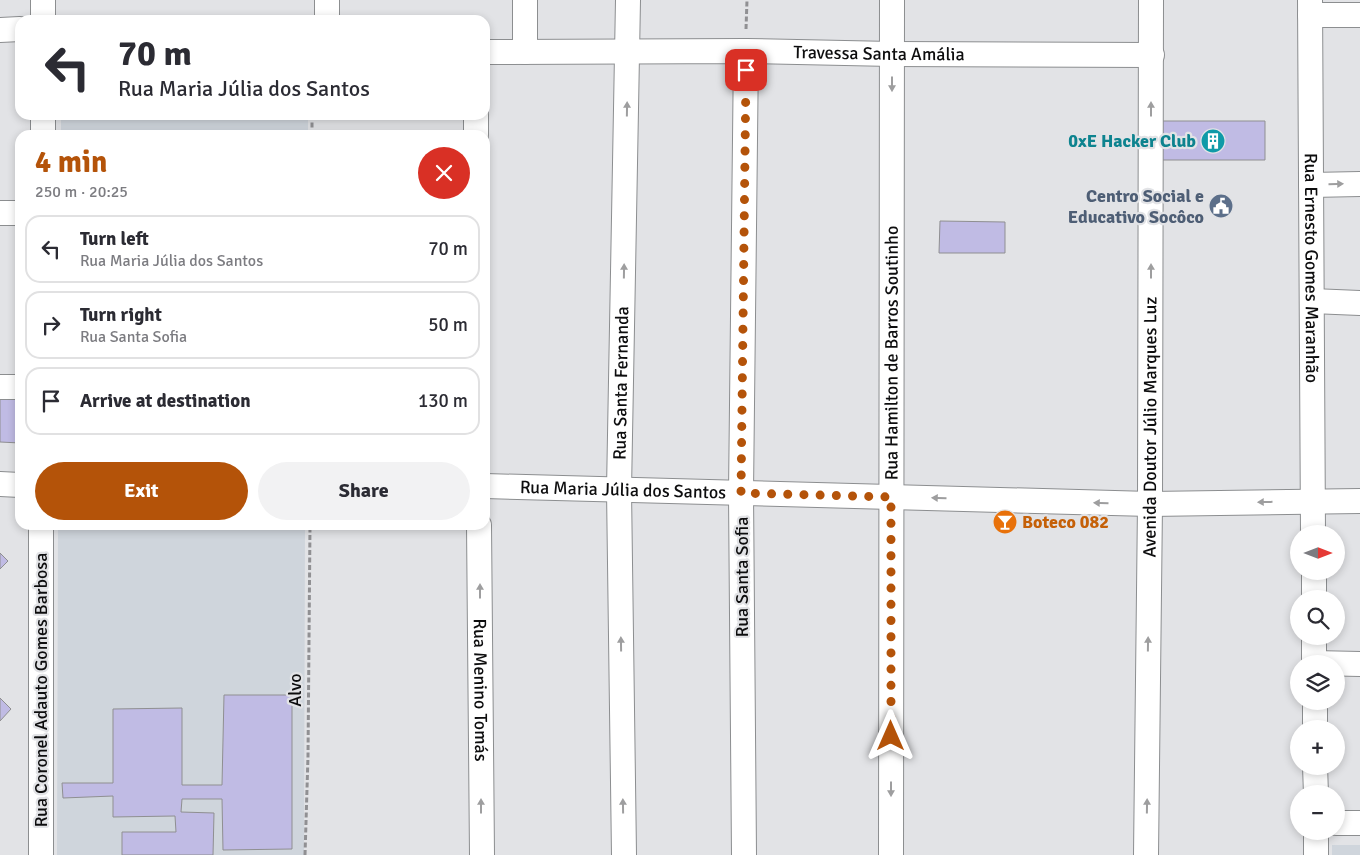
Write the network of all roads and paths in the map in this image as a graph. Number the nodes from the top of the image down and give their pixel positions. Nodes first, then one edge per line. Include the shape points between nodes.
1 (43, 0) edge
2 (327, 0) edge
3 (525, 0) edge
4 (628, 0) edge
5 (746, 0) edge
6 (892, 0) edge
7 (1151, 0) edge
8 (1310, 8) edge
9 (43, 15) edge
10 (327, 15) edge
11 (1360, 15) edge
12 (0, 30) edge
13 (15, 30) edge
14 (746, 51) junction
15 (490, 52) edge
16 (525, 52) junction
17 (628, 52) junction
18 (892, 54) junction
19 (1152, 55) junction
20 (1360, 184) edge
21 (1311, 185) junction
22 (0, 213) edge
23 (15, 213) edge
24 (1312, 301) junction
25 (1360, 303) edge
26 (0, 387) edge
27 (15, 388) edge
28 (0, 484) edge
29 (15, 485) edge
30 (490, 486) edge
31 (619, 490) junction
32 (741, 493) junction
33 (891, 497) junction
34 (1313, 501) junction
35 (1360, 502) edge
36 (1150, 504) junction
37 (1314, 525) edge
38 (41, 530) edge
39 (310, 530) edge
40 (479, 530) edge
41 (1345, 664) edge
42 (1360, 664) edge
43 (1345, 822) edge
44 (1360, 823) edge
45 (1316, 840) edge
46 (41, 855) edge
47 (305, 855) edge
48 (482, 855) edge
49 (624, 855) edge
50 (744, 855) edge
51 (891, 855) edge
52 (1146, 855) edge
53 (1316, 855) edge

1 - 9 street
2 - 10 street
3 - 16 street
4 - 17 street, Rua Santa Fernanda
5 - 14 path
6 - 18 street, Rua Hamilton de Barros Soutinho
7 - 19 street, Avenida Doutor Júlio Marques Luz
8 - 11 street
8 - 21 street, Rua Ernesto Gomes Maranhão
12 - 13 street
14 - 17 street, Travessa Santa Amália
14 - 18 street, Travessa Santa Amália
14 - 32 street, Rua Santa Sofia
15 - 16 street, Travessa Santa Amália
16 - 17 street, Travessa Santa Amália
31 -> 17 street, Rua Santa Fernanda
18 - 19 street, Travessa Santa Amália
18 -> 33 street, Rua Hamilton de Barros Soutinho
36 -> 19 street, Avenida Doutor Júlio Marques Luz
21 -> 20 street
21 - 24 street, Rua Ernesto Gomes Maranhão
22 - 23 street
24 - 25 street
24 - 34 street, Rua Ernesto Gomes Maranhão
26 - 27 street
28 - 29 street
30 - 31 street, Rua Maria Júlia dos Santos
31 - 32 street, Rua Maria Júlia dos Santos
49 -> 31 street, Rua Santa Fernanda
32 - 33 street, Rua Maria Júlia dos Santos
32 - 50 street, Rua Santa Sofia
36 -> 33 street, Rua Maria Júlia dos Santos
33 -> 51 street, Rua Hamilton de Barros Soutinho
34 - 35 street, Rua Maria Júlia dos Santos
34 -> 36 street, Rua Maria Júlia dos Santos
34 - 37 street, Rua Ernesto Gomes Maranhão
52 -> 36 street, Avenida Doutor Júlio Marques Luz
38 - 46 street, Rua Coronel Adauto Gomes Barbosa
39 - 47 path, Alvo
48 -> 40 street, Rua Menino Tomás
41 - 42 street
43 - 44 street
45 - 53 street

